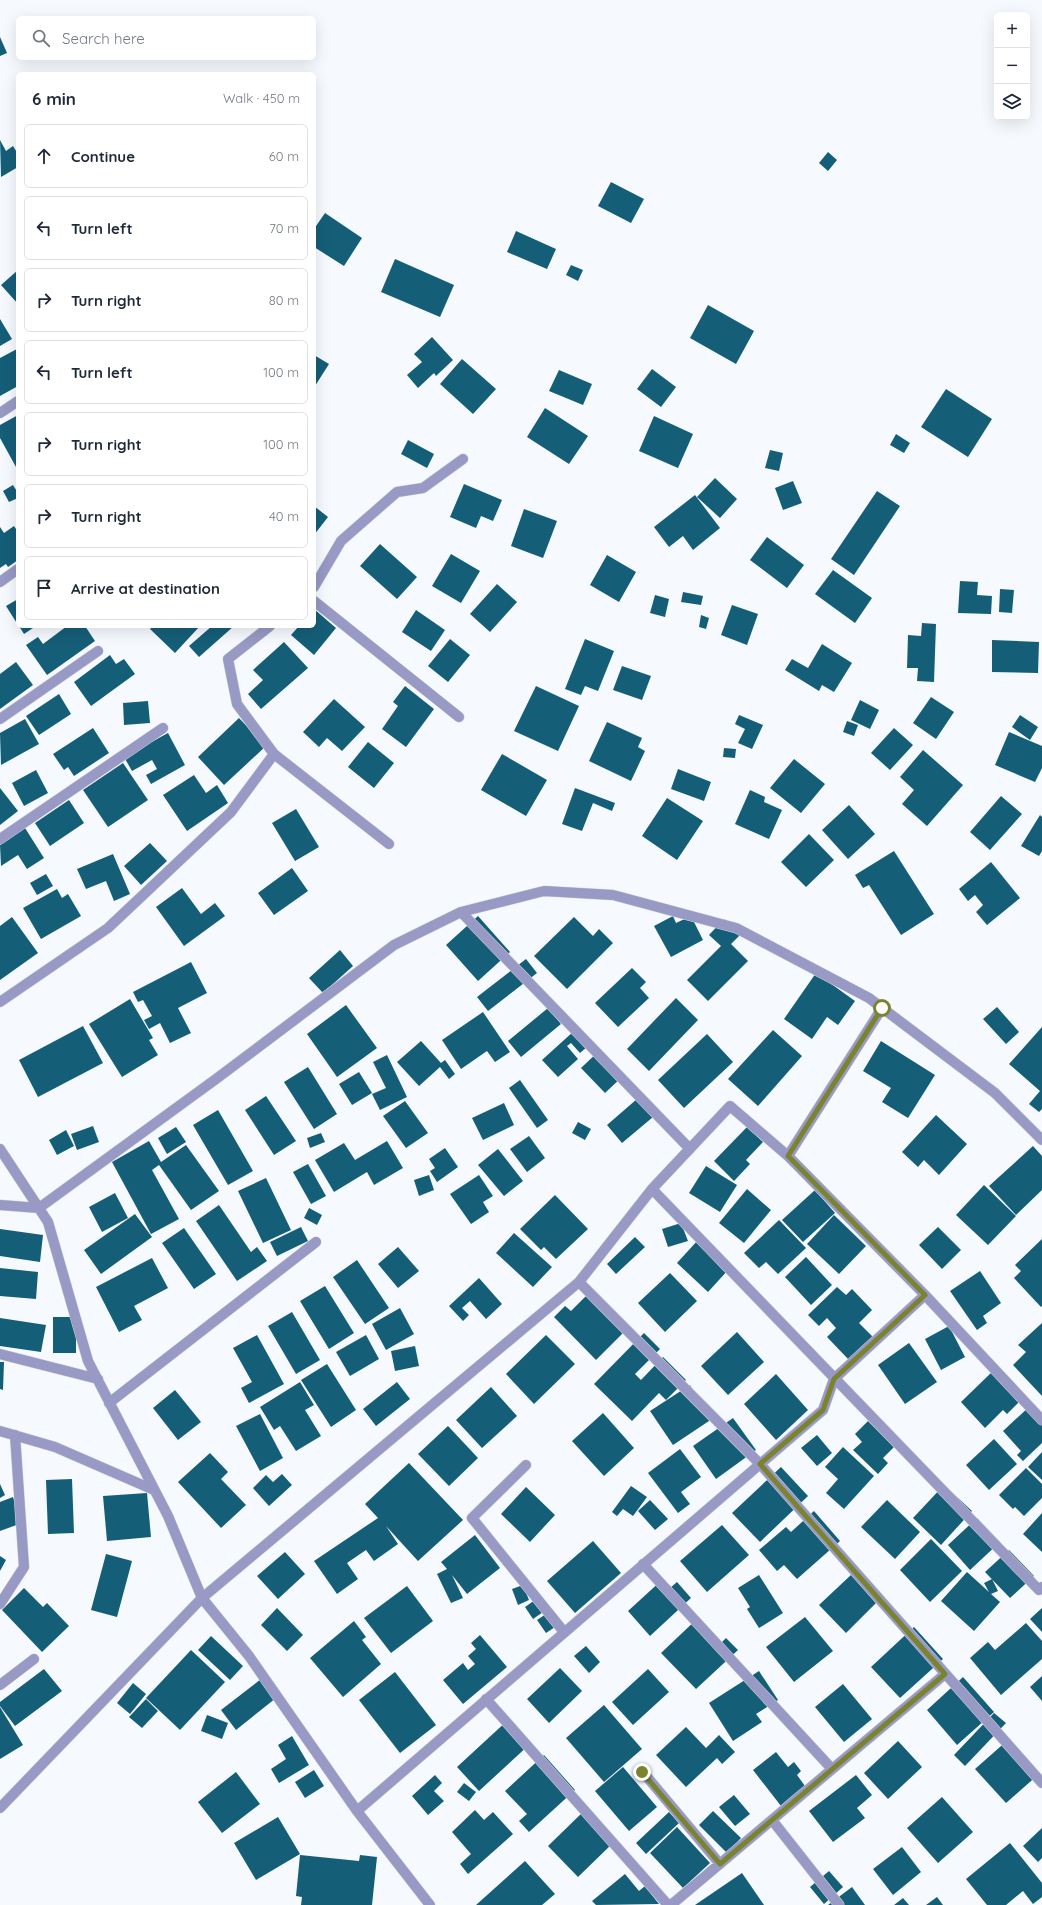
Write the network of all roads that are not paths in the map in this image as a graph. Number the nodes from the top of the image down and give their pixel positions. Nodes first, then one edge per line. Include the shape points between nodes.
1 (16, 403) edge
2 (0, 413) edge
3 (463, 459) dead end
4 (16, 570) edge
5 (0, 582) edge
6 (316, 584) edge
7 (316, 603) edge
8 (267, 628) edge
9 (98, 651) dead end
10 (459, 717) dead end
11 (0, 719) edge
12 (163, 728) dead end
13 (274, 754) junction
14 (0, 839) edge
15 (389, 844) dead end
16 (461, 912) junction
17 (0, 1002) edge
18 (882, 1008) junction
19 (1042, 1140) edge
20 (0, 1149) edge
21 (690, 1149) junction
22 (788, 1156) junction
23 (652, 1189) junction
24 (0, 1205) edge
25 (40, 1208) junction
26 (316, 1242) dead end
27 (579, 1282) junction
28 (925, 1295) junction
29 (0, 1354) edge
30 (98, 1379) junction
31 (834, 1379) junction
32 (109, 1403) junction
33 (1042, 1420) edge
34 (0, 1431) edge
35 (15, 1435) junction
36 (760, 1464) junction
37 (526, 1465) dead end
38 (154, 1490) junction
39 (643, 1564) junction
40 (1042, 1587) edge
41 (202, 1598) junction
42 (0, 1604) edge
43 (564, 1632) junction
44 (34, 1660) dead end
45 (945, 1674) junction
46 (0, 1685) edge
47 (486, 1700) junction
48 (832, 1769) junction
49 (642, 1772) dead end
50 (1042, 1782) edge
51 (0, 1808) edge
52 (357, 1811) junction
53 (772, 1820) junction
54 (720, 1864) junction
55 (430, 1905) edge
56 (669, 1905) edge
57 (839, 1905) edge

1 - 2 street
3 - 6 street via 422,488 396,492 341,541
4 - 5 street
7 - 10 street
8 - 13 street via 228,658 237,704
9 - 11 street
12 - 14 street
13 - 15 street
13 - 17 street via 231,812 108,928
16 - 18 street via 544,891 613,895 736,928 869,998
16 - 21 street
16 - 25 street via 394,945
18 - 19 street via 995,1093
18 - 22 street
20 - 25 street
21 - 22 street via 730,1106
21 - 23 street
22 - 28 street
23 - 27 street
23 - 31 street
24 - 25 street
25 - 30 street via 48,1222 88,1361
26 - 32 street
27 - 36 street
27 - 41 street
28 - 31 street
28 - 33 street
29 - 30 street
30 - 32 street
31 - 36 street via 823,1410
31 - 40 street via 1039,1590
32 - 38 street
34 - 35 street
35 - 38 street via 55,1447
35 - 42 street via 24,1567
36 - 39 street
36 - 45 street
37 - 43 street via 472,1518
38 - 41 street via 168,1516
39 - 43 street
39 - 48 street
41 - 51 street
41 - 52 street via 249,1656
43 - 47 street
44 - 46 street
45 - 48 street
45 - 50 street
47 - 52 street
47 - 56 street
48 - 53 street
49 - 54 street
52 - 55 street
53 - 54 street
53 - 57 street
54 - 56 street

